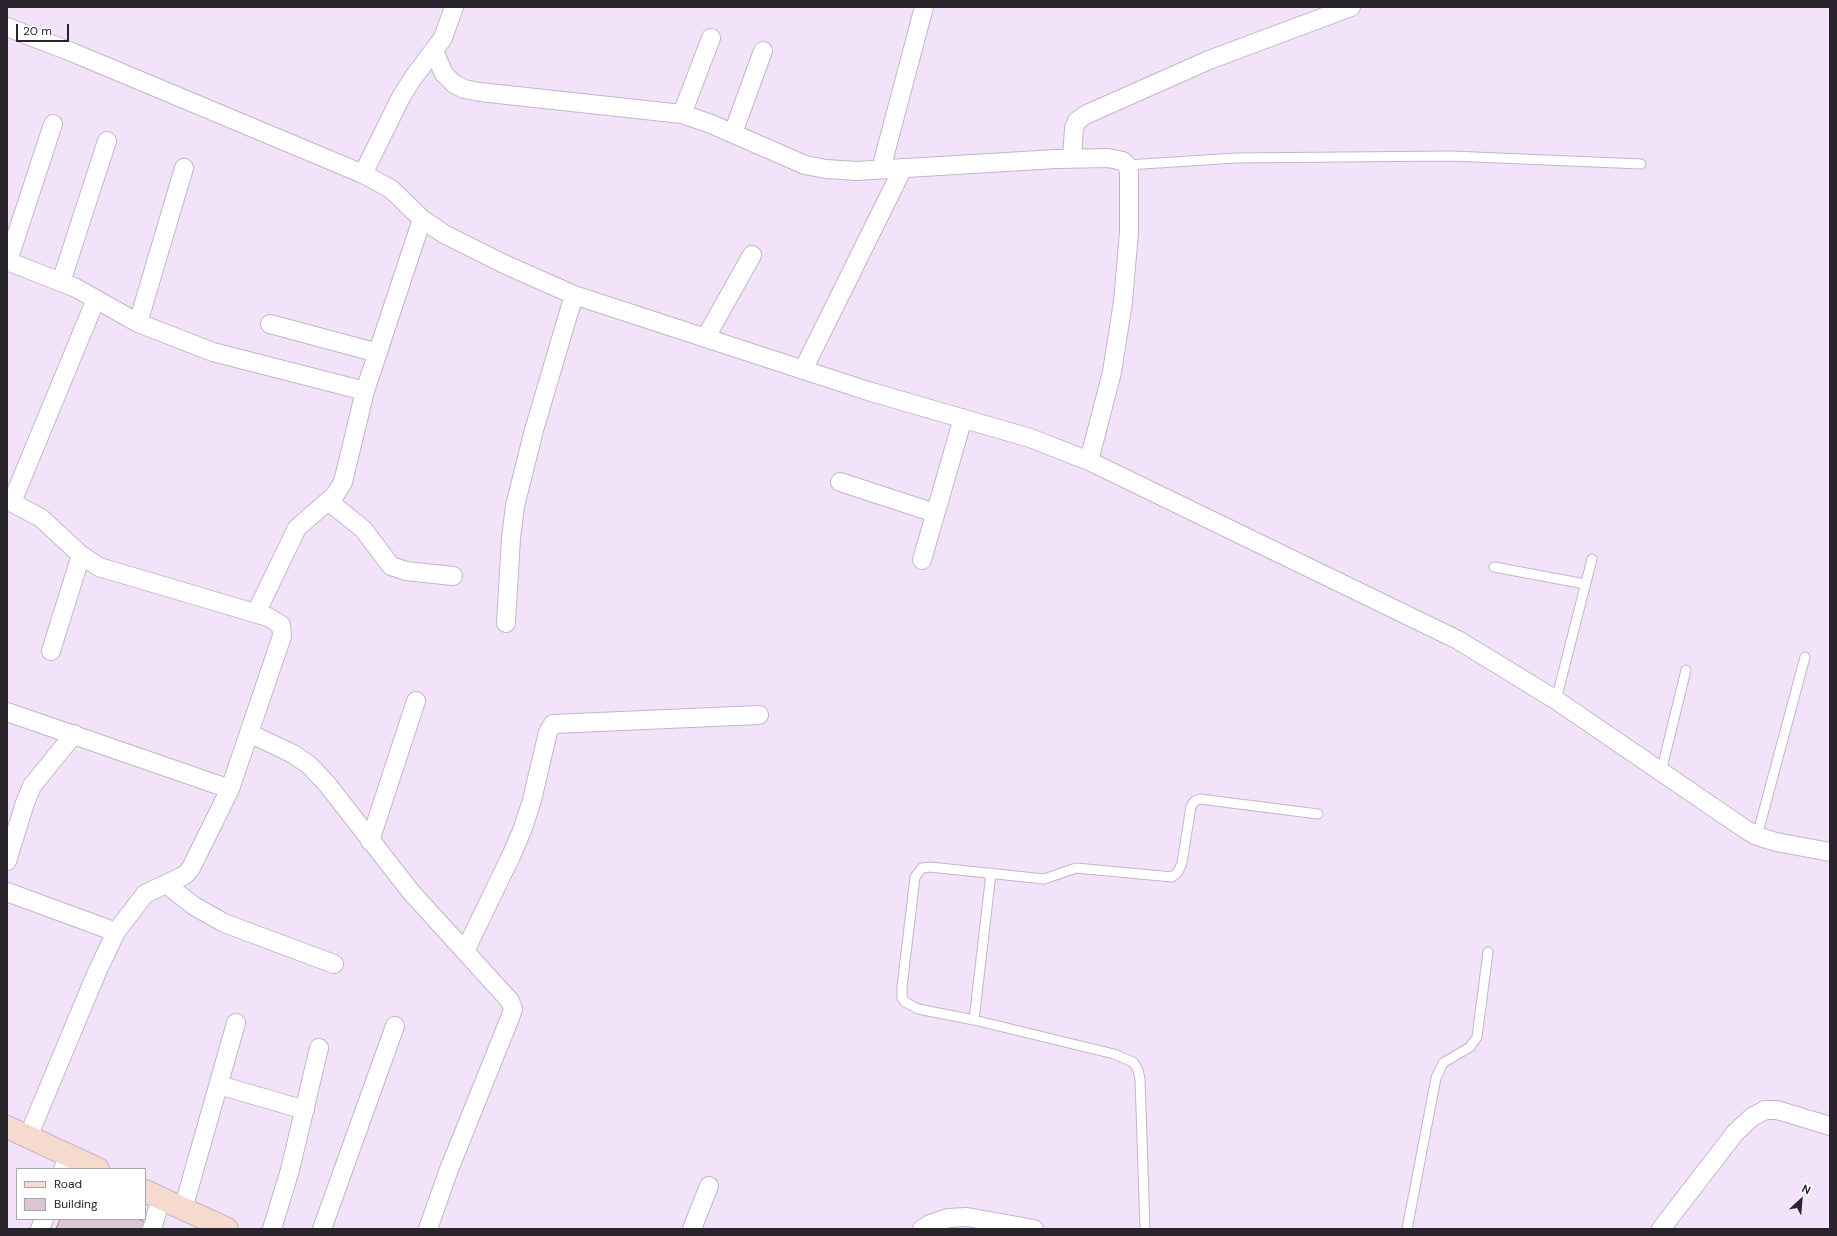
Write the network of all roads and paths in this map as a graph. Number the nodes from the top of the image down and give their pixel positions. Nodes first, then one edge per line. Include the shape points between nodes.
1 (454, 7) edge
2 (924, 7) edge
3 (1351, 7) edge
4 (7, 27) edge
5 (711, 38) dead end
6 (434, 51) junction
7 (763, 51) dead end
8 (682, 114) junction
9 (53, 124) dead end
10 (733, 133) junction
11 (107, 141) dead end
12 (1072, 159) junction
13 (1641, 164) dead end
14 (1127, 165) junction
15 (184, 168) dead end
16 (903, 168) junction
17 (881, 169) junction
18 (363, 174) junction
19 (422, 219) junction
20 (752, 256) dead end
21 (8, 261) edge
22 (61, 282) junction
23 (574, 295) junction
24 (96, 299) junction
25 (138, 323) junction
26 (270, 324) dead end
27 (706, 337) junction
28 (378, 353) junction
29 (803, 370) junction
30 (365, 391) junction
31 (963, 418) junction
32 (1089, 461) junction
33 (840, 482) dead end
34 (10, 501) edge
35 (328, 501) junction
36 (935, 513) junction
37 (81, 556) junction
38 (1592, 559) dead end
39 (922, 560) dead end
40 (1494, 567) dead end
41 (453, 576) dead end
42 (1585, 584) junction
43 (256, 613) junction
44 (506, 623) dead end
45 (51, 650) dead end
46 (1806, 657) dead end
47 (1686, 670) dead end
48 (1556, 700) junction
49 (416, 701) dead end
50 (7, 712) edge
51 (759, 716) dead end
52 (249, 733) junction
53 (74, 734) junction
54 (1661, 772) junction
55 (230, 789) junction
56 (1318, 814) dead end
57 (1757, 836) junction
58 (370, 841) junction
59 (1830, 852) edge
60 (7, 861) edge
61 (991, 873) junction
62 (166, 884) junction
63 (7, 892) edge
64 (116, 932) junction
65 (465, 951) junction
66 (1488, 952) dead end
67 (334, 964) dead end
68 (974, 1020) junction
69 (236, 1023) dead end
70 (395, 1026) dead end
71 (319, 1048) dead end
72 (219, 1085) junction
73 (305, 1110) junction
74 (1830, 1126) edge
75 (7, 1127) edge
76 (28, 1137) junction
77 (66, 1162) edge
78 (93, 1168) edge
79 (710, 1186) dead end
80 (153, 1195) edge
81 (183, 1208) junction
82 (152, 1229) edge
83 (227, 1229) edge
84 (272, 1229) edge
85 (322, 1229) edge
86 (428, 1229) edge
87 (692, 1229) edge
88 (922, 1229) edge
89 (1034, 1229) edge
90 (1145, 1229) edge
91 (1407, 1229) edge
92 (1661, 1229) edge

1 - 6 street via 446,31
2 - 17 street
3 - 12 street via 1209,60 1085,115 1077,121 1074,128
4 - 18 street
5 - 8 street
6 - 8 street via 444,74 464,89
6 - 18 street via 401,97
7 - 10 street
8 - 10 street
9 - 21 street
10 - 17 street via 805,165 856,171
11 - 22 street
12 - 14 street via 1117,158
12 - 16 street
13 - 14 lane via 1451,156 1236,158
14 - 32 street via 1129,232 1119,334
15 - 25 street
16 - 17 street
16 - 29 street
18 - 19 street via 391,189
19 - 23 street via 464,246
19 - 28 street
20 - 27 street
21 - 22 street
22 - 24 street
23 - 27 street
23 - 44 street via 534,430 515,506 510,538
24 - 25 street
24 - 34 street
25 - 30 street via 214,352
26 - 28 street
27 - 29 street
28 - 30 street
29 - 31 street
30 - 35 street via 343,482
31 - 32 street via 1030,438
31 - 36 street
32 - 48 street via 1458,640
33 - 36 street
34 - 37 street via 42,518
35 - 41 street via 366,532 391,566 406,571
35 - 43 street via 297,528
36 - 39 street
37 - 43 street via 99,567
37 - 45 street
38 - 42 lane
40 - 42 lane
42 - 48 lane
43 - 52 street via 277,622 281,626 282,636
46 - 57 lane
47 - 54 lane
48 - 54 street
49 - 58 street
50 - 53 street
51 - 65 street via 553,724 548,732 523,828
52 - 55 street
52 - 58 street via 293,754 309,765 327,784
53 - 55 street
53 - 60 street via 32,786
54 - 57 street
55 - 62 street via 191,868 185,875
56 - 61 lane via 1200,799 1195,801 1191,806 1182,863 1172,877 1076,868 1044,878
57 - 59 street
58 - 65 street via 411,892
61 - 68 lane
61 - 68 lane via 922,868 913,884 902,998 910,1006 918,1009
62 - 64 street via 145,894
62 - 67 street via 194,906 224,923
63 - 64 street
64 - 76 street
65 - 86 street via 510,1001 513,1009
66 - 91 lane via 1477,1037 1470,1047 1443,1063 1436,1078
68 - 90 lane via 1114,1054 1133,1062 1140,1079
69 - 72 street
70 - 85 street
71 - 73 street
72 - 73 street
72 - 81 street
73 - 84 street via 285,1190
74 - 92 street via 1777,1110 1764,1110 1752,1117 1735,1133
75 - 76 street
76 - 77 street
77 - 78 street
79 - 87 street
80 - 81 street
80 - 82 street
81 - 83 street
88 - 89 street via 948,1218 967,1217

